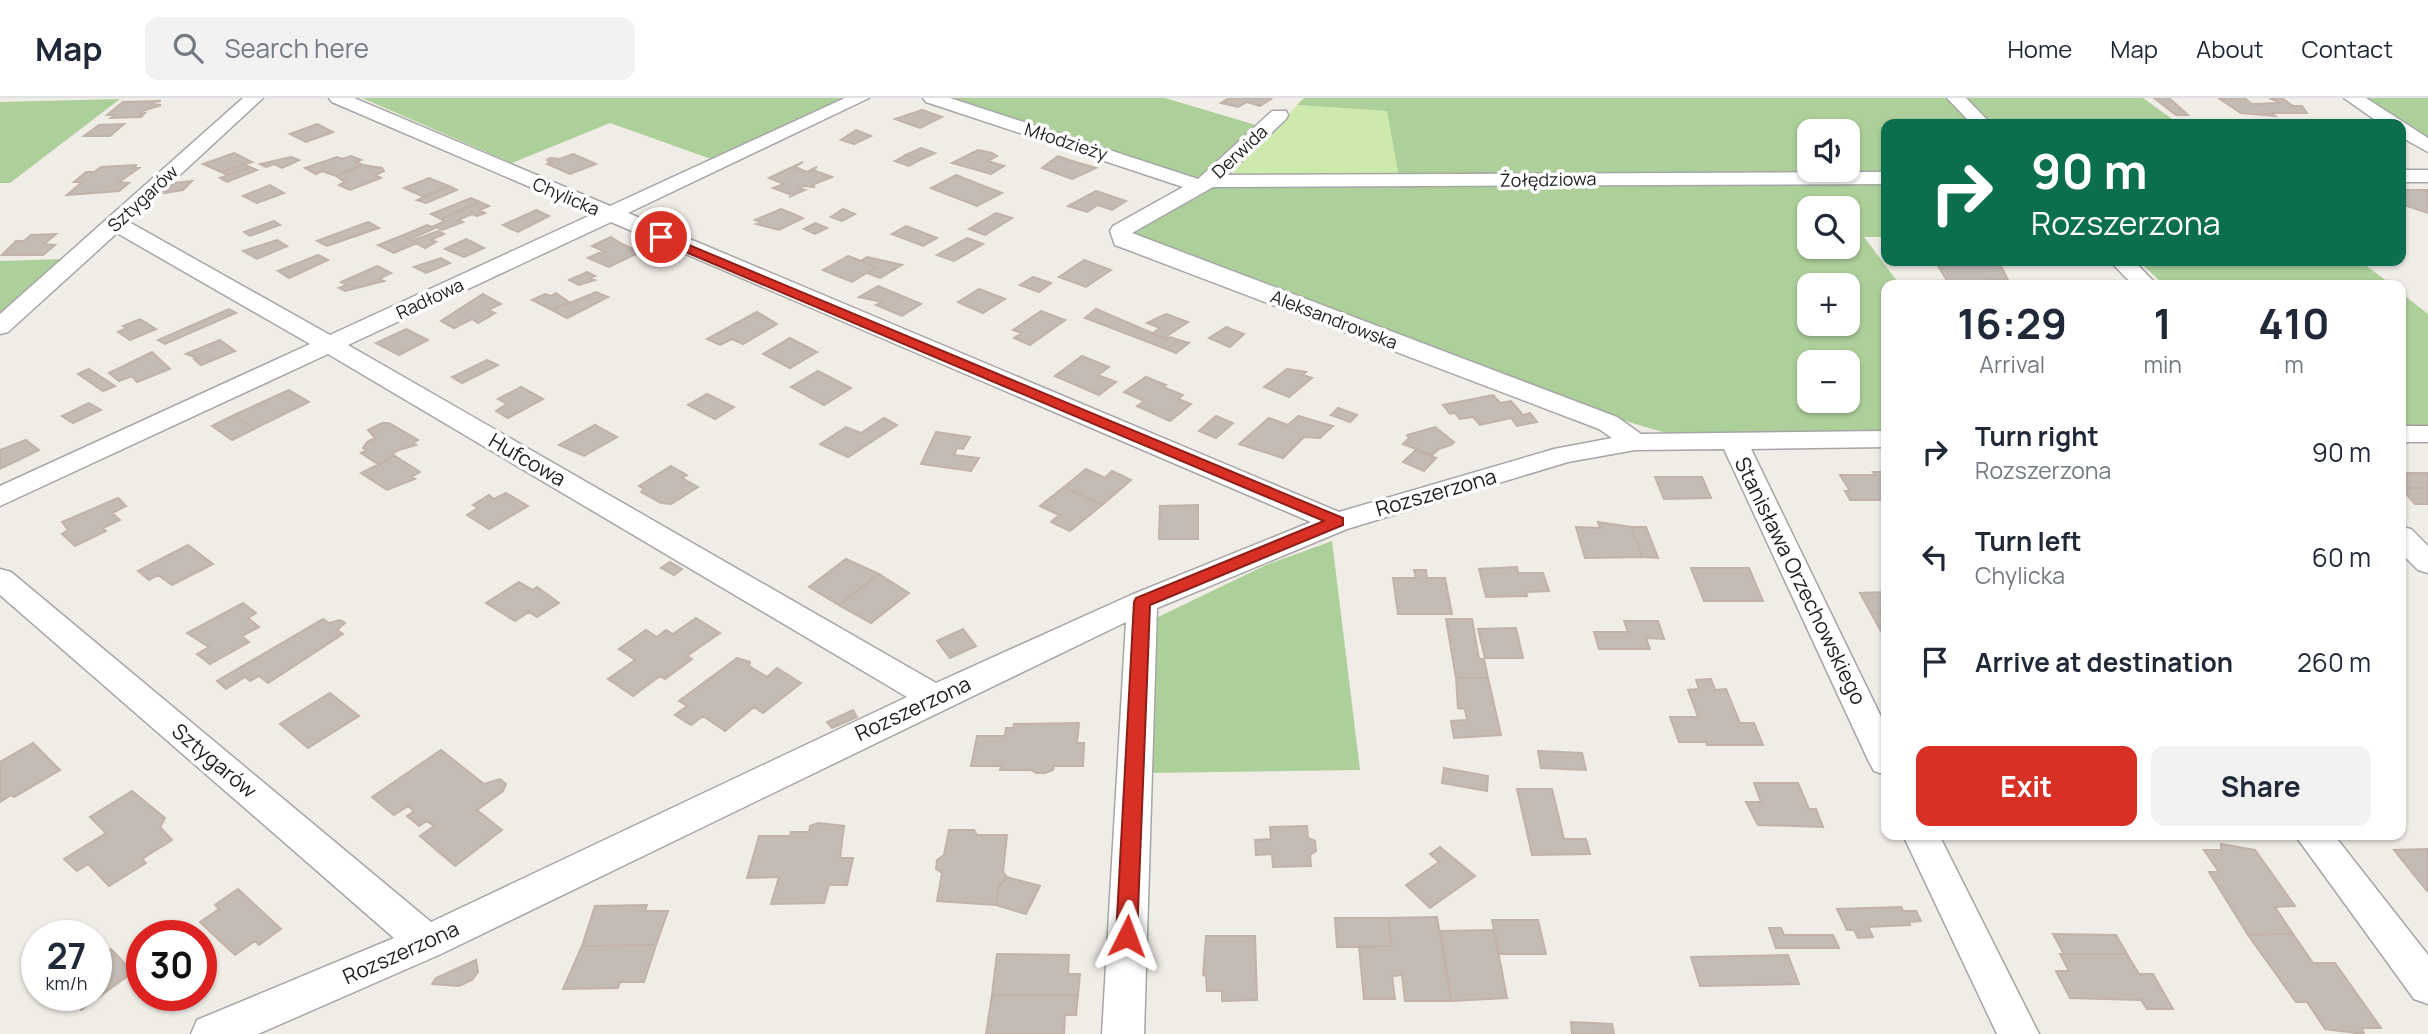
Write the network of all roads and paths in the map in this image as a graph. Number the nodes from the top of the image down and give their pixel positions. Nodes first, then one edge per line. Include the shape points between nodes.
1 (254, 98) edge
2 (338, 98) edge
3 (860, 98) edge
4 (932, 98) edge
5 (1956, 98) edge
6 (2353, 98) edge
7 (1279, 115) dead end
8 (1977, 119) edge
9 (2386, 119) edge
10 (2406, 132) edge
11 (2428, 146) edge
12 (2406, 176) edge
13 (2428, 176) edge
14 (1881, 178) edge
15 (1204, 184) junction
16 (609, 215) junction
17 (117, 224) junction
18 (2126, 266) edge
19 (2141, 280) edge
20 (0, 327) edge
21 (330, 345) junction
22 (2406, 434) edge
23 (2428, 434) edge
24 (1732, 439) junction
25 (1881, 439) edge
26 (1635, 442) junction
27 (0, 497) edge
28 (1337, 522) junction
29 (2406, 541) edge
30 (2428, 562) edge
31 (0, 579) edge
32 (1142, 602) junction
33 (934, 698) junction
34 (1881, 752) edge
35 (1923, 840) edge
36 (2317, 840) edge
37 (427, 942) junction
38 (2428, 986) edge
39 (212, 1034) edge
40 (1123, 1034) edge
41 (2018, 1034) edge

1 - 17 street, Sztygarów
2 - 16 street, Chylicka
3 - 16 street, Radłowa
4 - 15 street, Młodzieży
5 - 8 street
6 - 9 street
7 - 15 street, Derwida
10 - 11 street
12 - 13 street
14 - 15 street, Żołędziowa
15 - 26 street, Aleksandrowska via 1125,228 1121,231 1124,240 1598,419
16 - 21 street, Radłowa
16 - 28 street, Chylicka
17 - 20 street, Sztygarów
17 - 21 street, Hufcowa
18 - 19 street
21 - 27 street, Radłowa
21 - 33 street, Hufcowa
22 - 23 street
24 - 25 street, Rozszerzona
24 - 26 street, Rozszerzona
24 - 34 street, Stanisława Orzechowskiego
26 - 28 street, Rozszerzona via 1564,455
28 - 32 street, Rozszerzona
29 - 30 street
31 - 37 street, Sztygarów
32 - 33 street, Rozszerzona
32 - 40 street
33 - 37 street, Rozszerzona
35 - 41 street
36 - 38 street
37 - 39 street, Rozszerzona

